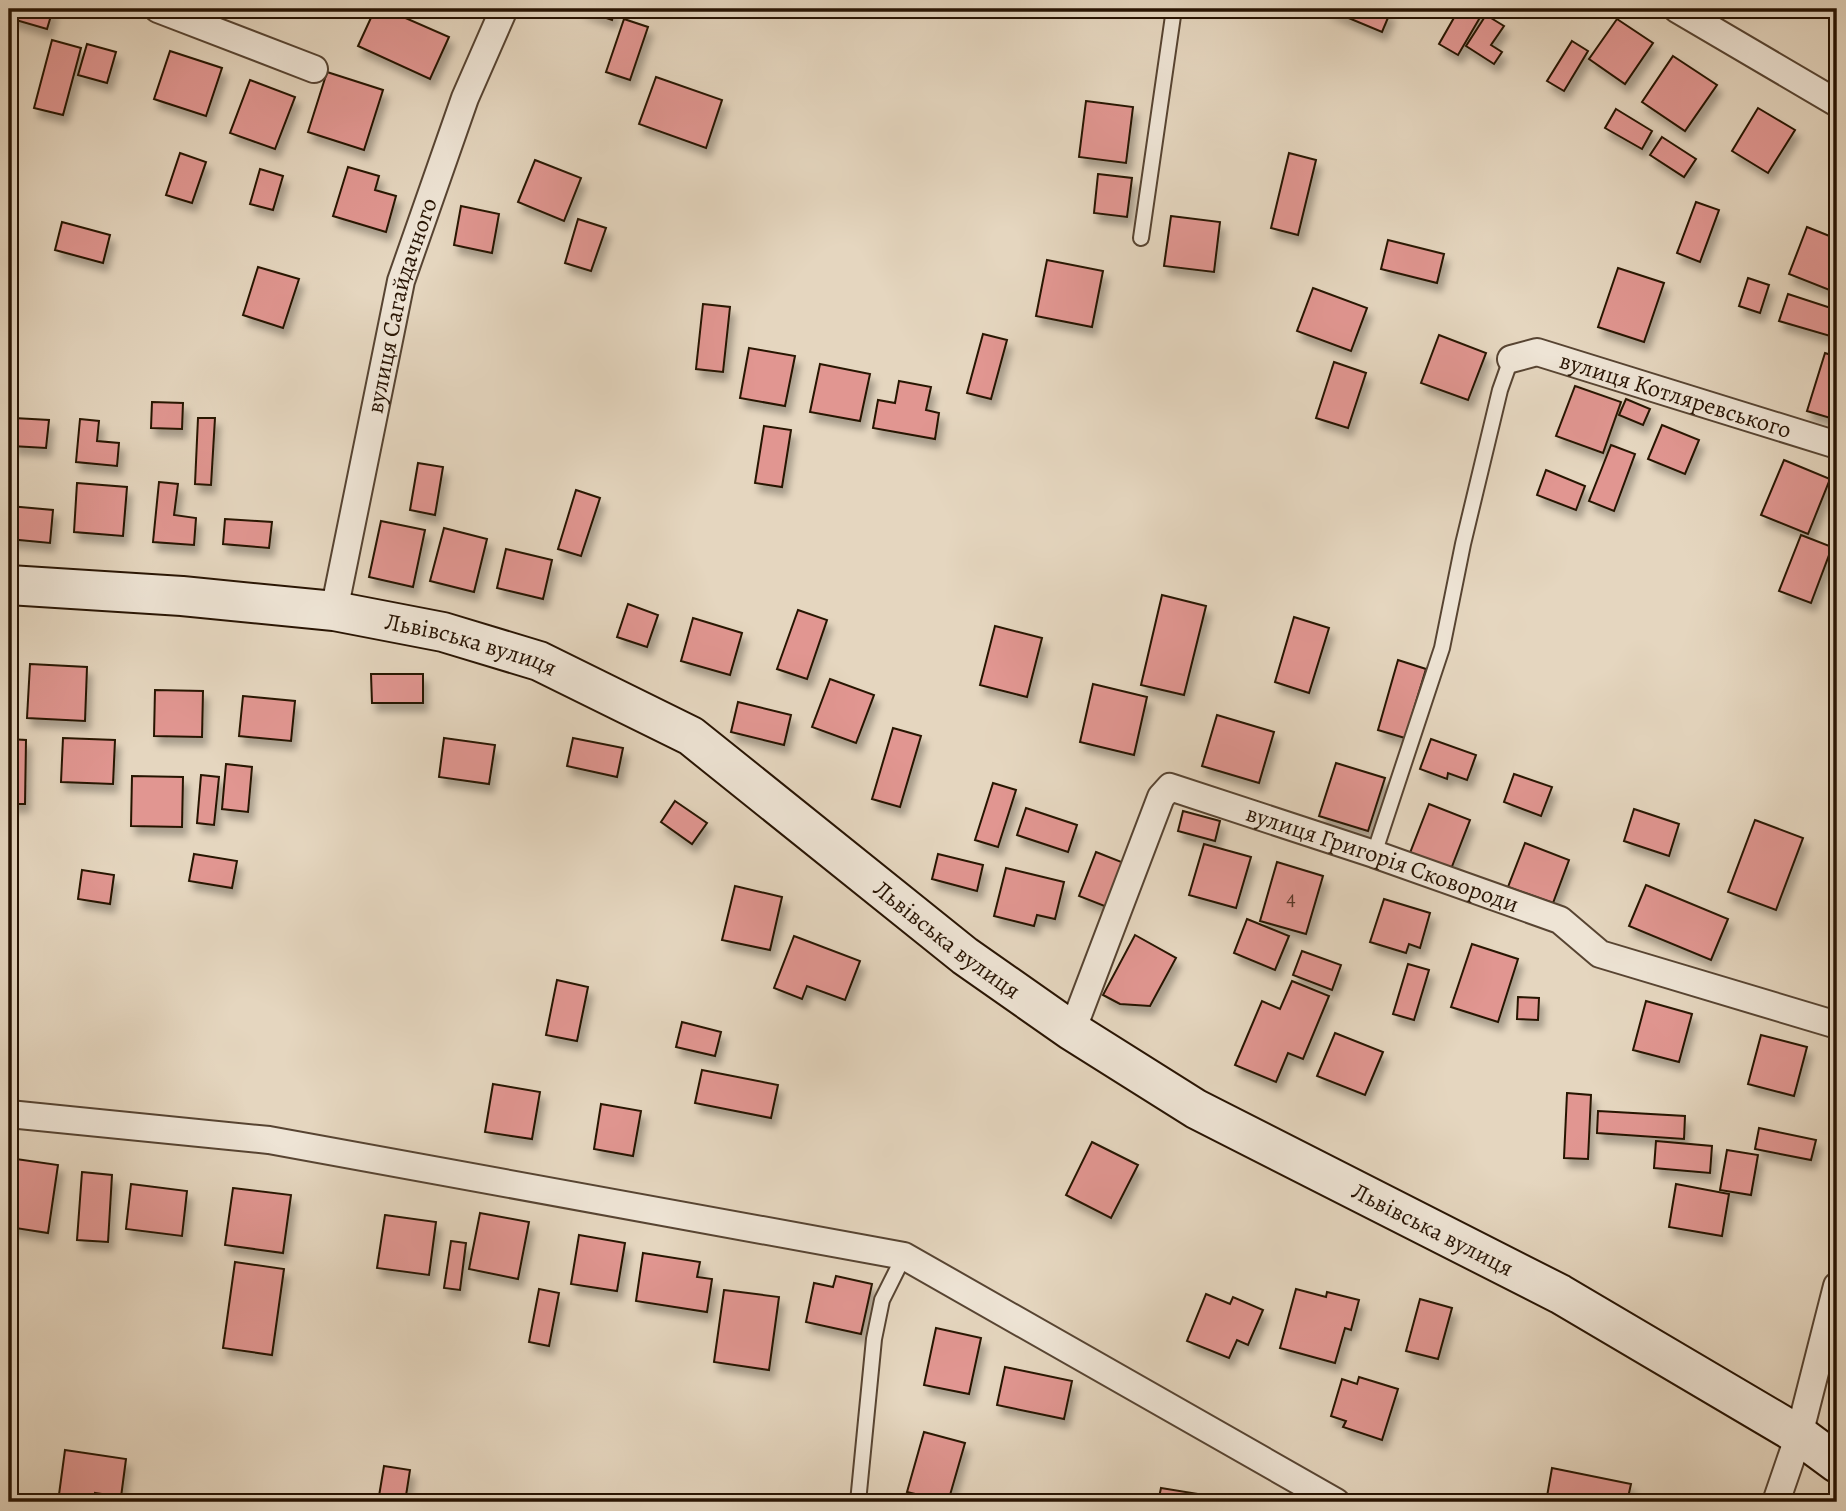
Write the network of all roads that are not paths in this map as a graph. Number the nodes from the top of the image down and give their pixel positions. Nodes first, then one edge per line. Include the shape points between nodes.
1 (158, 9) edge
2 (504, 9) edge
3 (1174, 9) edge
4 (1677, 9) edge
5 (314, 69) dead end
6 (1837, 103) edge
7 (1141, 238) dead end
8 (1511, 359) joint
9 (1837, 445) edge
10 (9, 585) edge
11 (334, 611) junction
12 (1374, 854) junction
13 (1837, 1025) edge
14 (1072, 1031) junction
15 (9, 1114) edge
16 (904, 1256) junction
17 (1837, 1286) edge
18 (1799, 1435) junction
19 (1837, 1463) edge
20 (858, 1502) edge
21 (1336, 1502) edge
22 (1776, 1502) edge

1 - 5 street
2 - 11 street, вулиця Сагайдачного via 465,98 401,281
3 - 7 lane
4 - 6 street
8 - 9 street, вулиця Котляревського via 1537,352
8 - 12 lane via 1441,648
10 - 11 main road, Львівська вулиця
11 - 14 main road, Львівська вулиця via 443,632 539,661 691,736 965,956
12 - 13 street, вулиця Григорія Сковороди via 1560,920 1600,954
12 - 14 street, вулиця Григорія Сковороди via 1170,788 1161,797
14 - 18 main road, Львівська вулиця via 1196,1110 1560,1294
15 - 16 street via 269,1140
16 - 20 lane via 882,1300 874,1339
16 - 21 street
17 - 18 street
18 - 19 main road, Львівська вулиця
18 - 22 street

